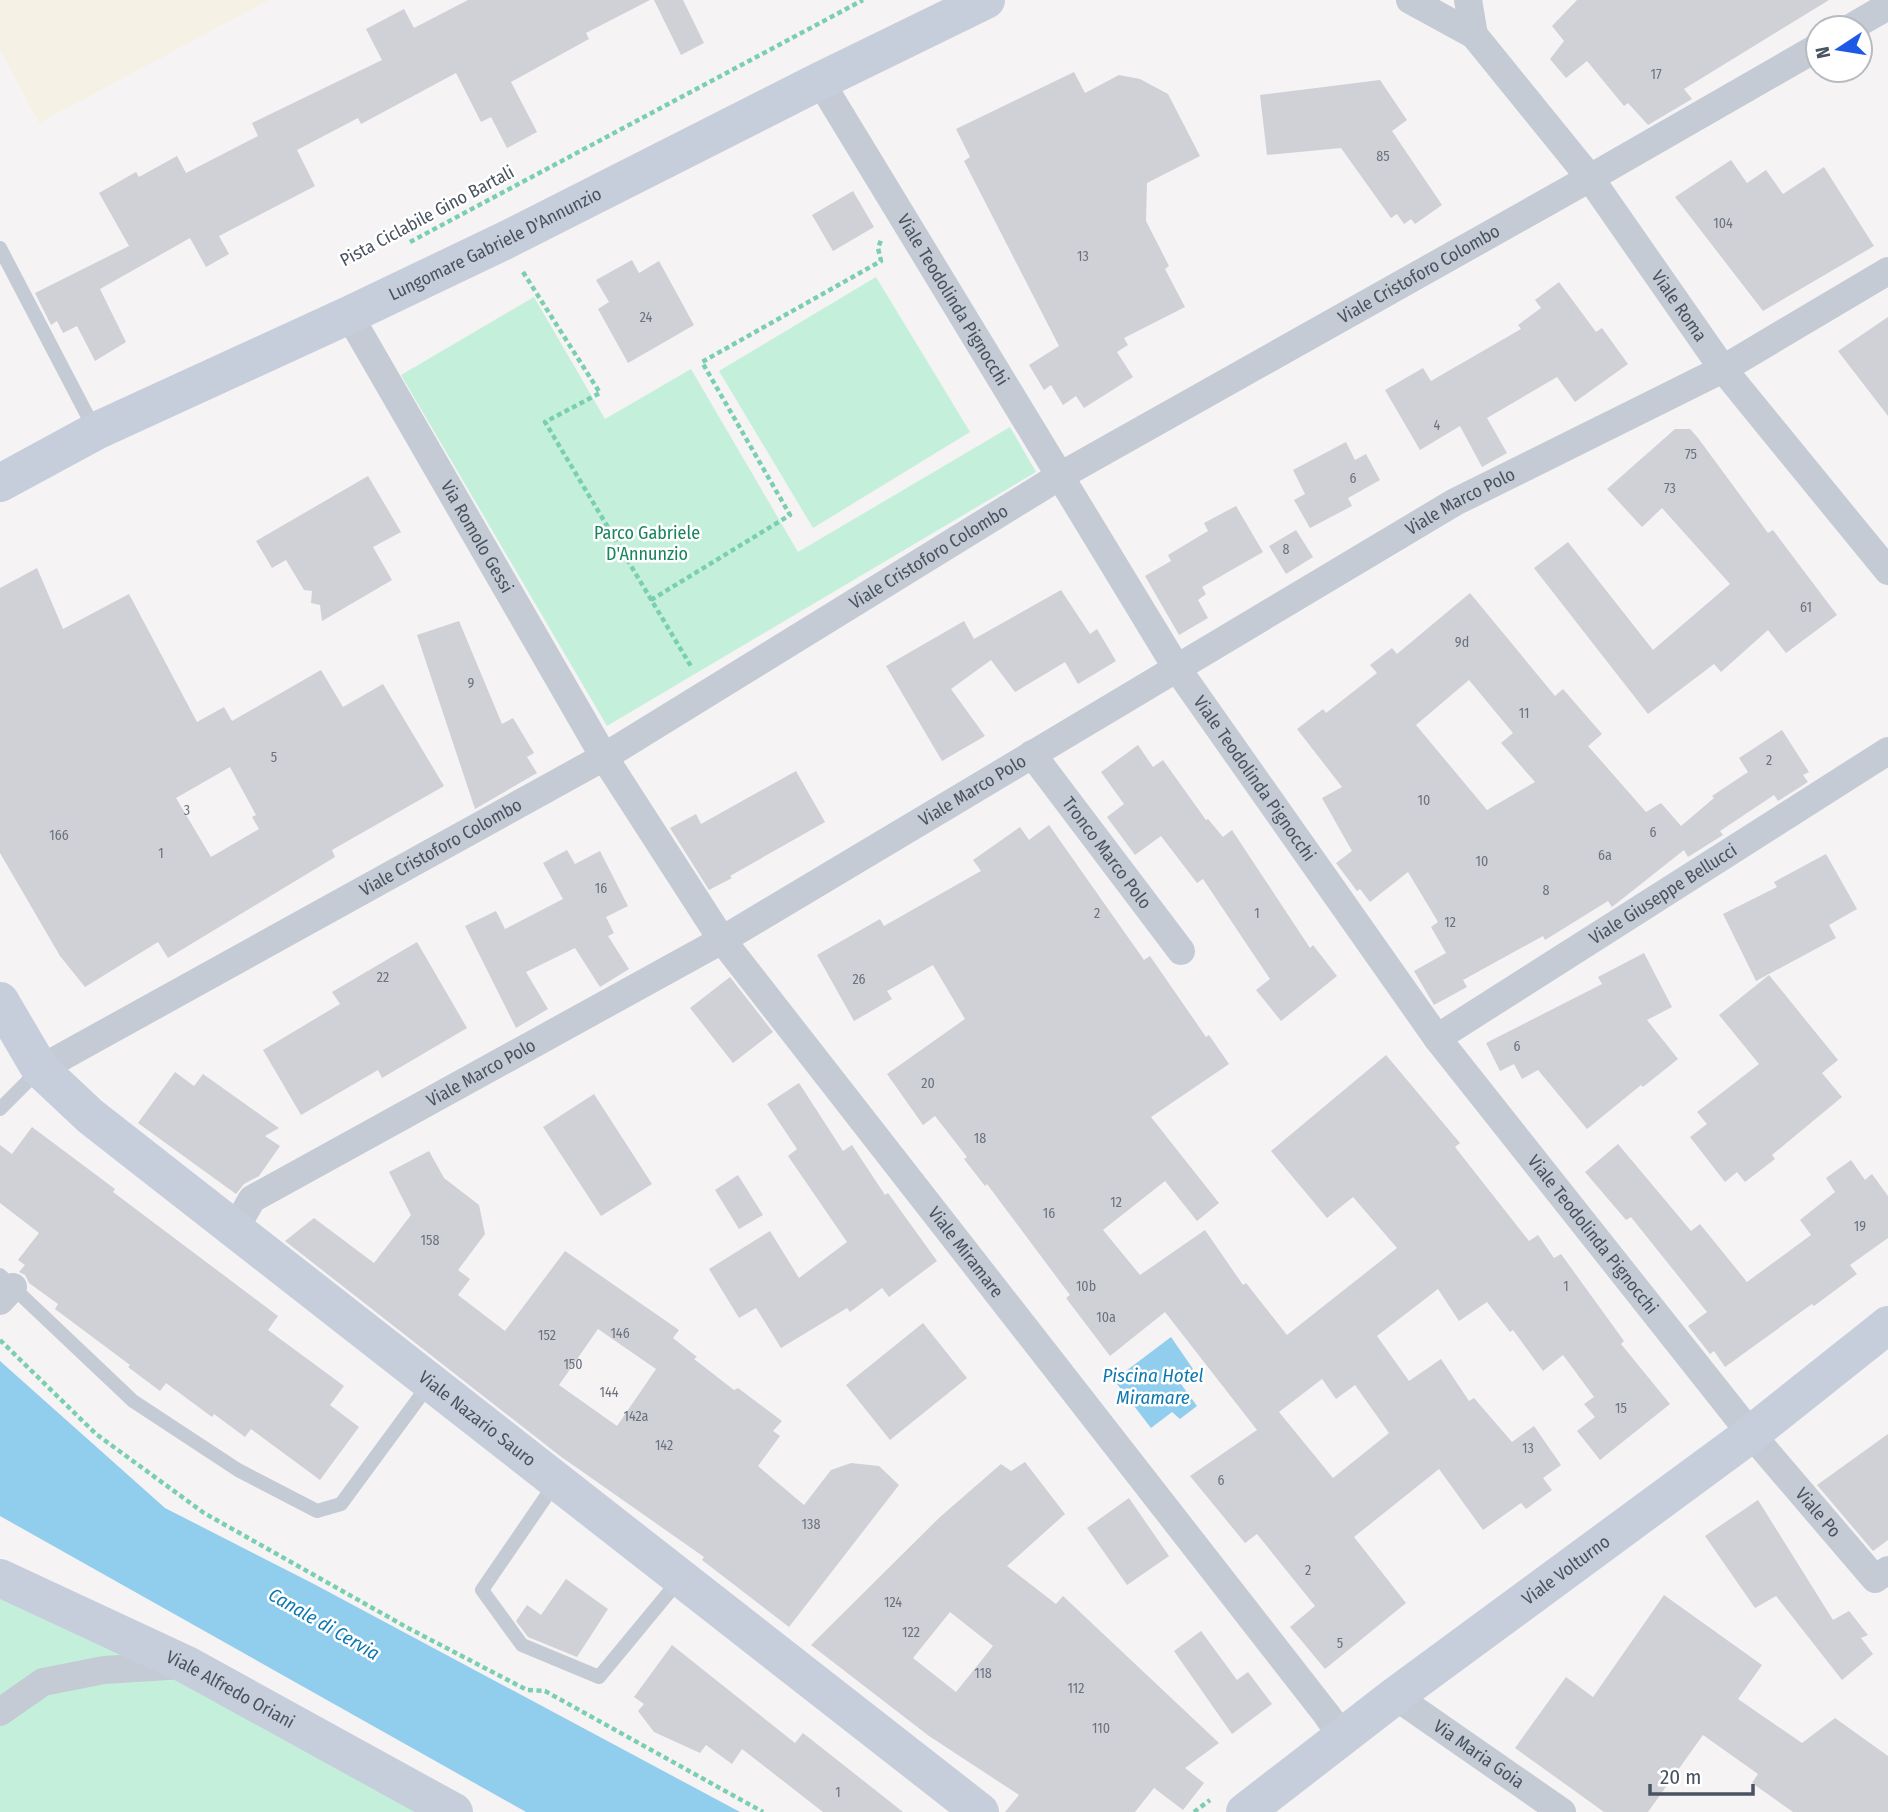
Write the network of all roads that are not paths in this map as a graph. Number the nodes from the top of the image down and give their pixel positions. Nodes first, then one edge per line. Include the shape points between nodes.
1 (986, 0) edge
2 (1410, 0) edge
3 (1468, 0) edge
4 (1475, 35) junction
5 (1804, 55) edge
6 (820, 80) junction
7 (1590, 178) junction
8 (0, 247) edge
9 (1888, 271) edge
10 (349, 315) junction
11 (1723, 369) junction
12 (96, 431) junction
13 (1060, 476) junction
14 (0, 483) edge
15 (1888, 571) edge
16 (1176, 667) junction
17 (1888, 751) edge
18 (1032, 754) junction
19 (604, 757) junction
20 (722, 940) junction
21 (1181, 951) dead end
22 (0, 1001) edge
23 (1437, 1038) junction
24 (40, 1069) junction
25 (0, 1109) edge
26 (235, 1229) junction
27 (4, 1288) edge
28 (1888, 1325) edge
29 (430, 1381) junction
30 (1751, 1434) junction
31 (557, 1481) junction
32 (1888, 1570) edge
33 (0, 1578) edge
34 (681, 1578) junction
35 (187, 1665) junction
36 (1395, 1696) junction
37 (0, 1712) edge
38 (1342, 1737) junction
39 (454, 1812) edge
40 (980, 1812) edge
41 (1244, 1812) edge
42 (1562, 1812) edge

1 - 6 street, Lungomare Gabriele D'Annunzio
2 - 4 street, Viale Roma
3 - 4 street, Viale Roma
4 - 7 street, Viale Roma
5 - 7 street, Viale Cristoforo Colombo
6 - 10 street, Lungomare Gabriele D'Annunzio
6 - 13 street, Viale Teodolinda Pignocchi
7 - 11 street, Viale Roma
7 - 13 street, Viale Cristoforo Colombo
8 - 12 lane
9 - 11 street, Viale Marco Polo
10 - 12 street, Lungomare Gabriele D'Annunzio
10 - 19 street, Via Romolo Gessi
11 - 15 street, Viale Roma
11 - 16 street, Viale Marco Polo via 1455,502
12 - 14 street, Lungomare Gabriele D'Annunzio
13 - 16 street, Viale Teodolinda Pignocchi
13 - 19 street, Viale Cristoforo Colombo
16 - 18 street, Viale Marco Polo
16 - 23 street, Viale Teodolinda Pignocchi
17 - 23 street, Viale Giuseppe Bellucci
18 - 20 street, Viale Marco Polo
18 - 21 street, Tronco Marco Polo
19 - 20 street, Viale Miramare
19 - 24 street, Viale Cristoforo Colombo
20 - 26 street, Viale Marco Polo via 252,1199
20 - 38 street, Viale Miramare
22 - 24 street, Viale Nazario Sauro
23 - 30 street, Viale Teodolinda Pignocchi
24 - 25 lane
24 - 26 street, Viale Nazario Sauro via 90,1116
26 - 29 street, Viale Nazario Sauro
27 - 29 lane via 134,1401 238,1470 317,1511 341,1504
28 - 30 street, Viale Volturno
29 - 31 street, Viale Nazario Sauro
30 - 32 street, Viale Po via 1875,1579
30 - 36 street, Viale Volturno
31 - 34 street, Viale Nazario Sauro
31 - 34 lane via 482,1590 522,1645 599,1677
33 - 35 street, Viale Alfredo Oriani
34 - 40 street, Viale Nazario Sauro
35 - 37 street via 104,1670 43,1682
35 - 39 street, Viale Alfredo Oriani
36 - 38 street, Viale Volturno
36 - 42 street, Via Maria Goia
38 - 41 street, Viale Volturno

